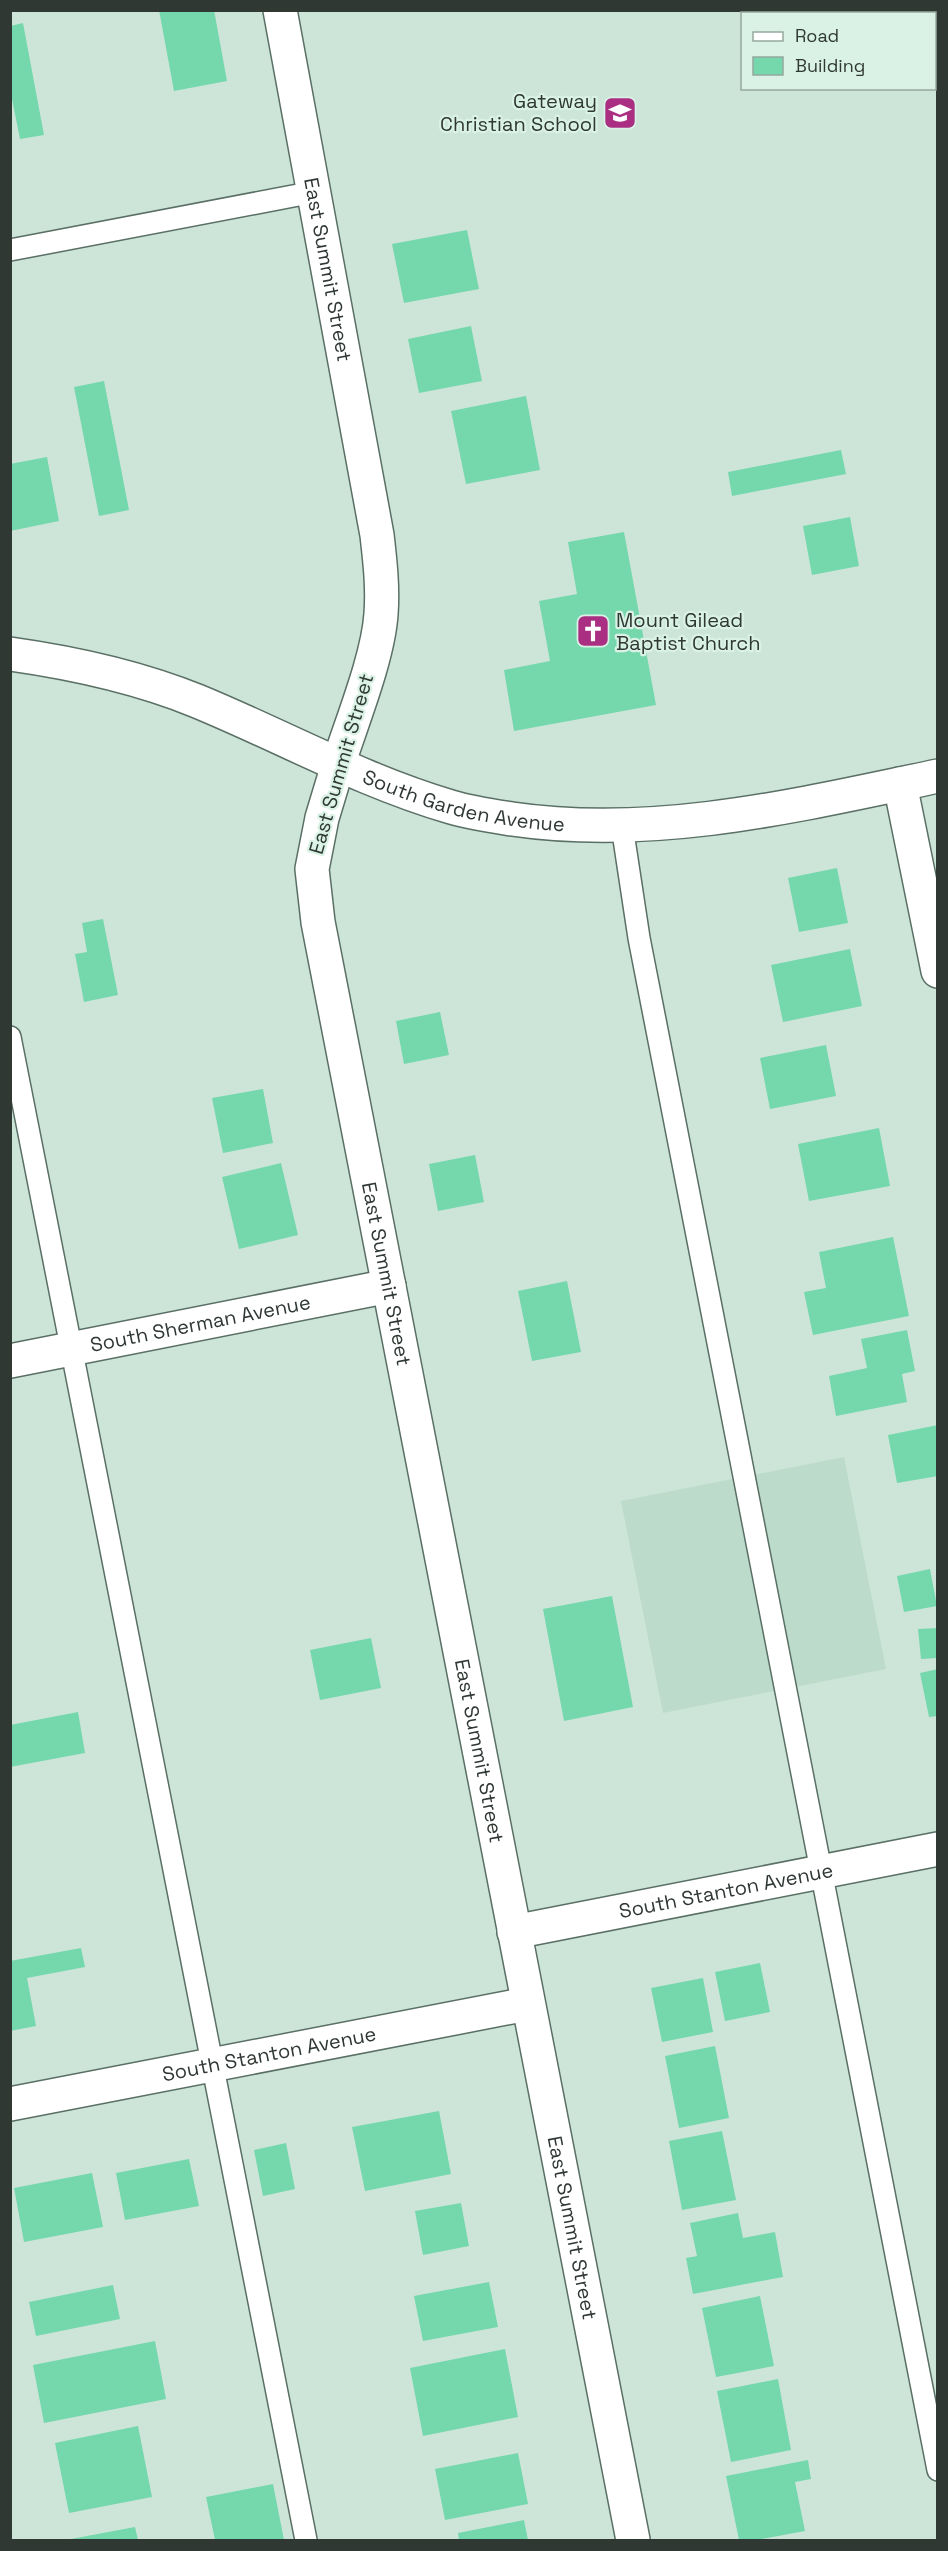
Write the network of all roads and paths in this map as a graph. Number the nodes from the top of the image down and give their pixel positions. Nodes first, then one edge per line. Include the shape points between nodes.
1 (280, 10) edge
2 (314, 192) junction
3 (10, 250) edge
4 (10, 654) edge
5 (338, 765) junction
6 (938, 776) edge
7 (900, 784) junction
8 (622, 826) junction
9 (938, 971) edge
10 (10, 1036) edge
11 (389, 1286) junction
12 (73, 1349) junction
13 (10, 1361) edge
14 (938, 1849) edge
15 (819, 1872) junction
16 (514, 1932) junction
17 (527, 2004) junction
18 (212, 2065) junction
19 (10, 2104) edge
20 (938, 2470) edge
21 (306, 2541) edge
22 (633, 2541) edge

1 - 2 street, East Summit Street
2 - 3 lane
2 - 5 street, East Summit Street via 382,581 374,652
4 - 5 street, South Garden Avenue via 91,668 153,686 197,701
5 - 8 street, South Garden Avenue via 398,790 480,814 545,823
5 - 11 street, East Summit Street via 314,852 313,890
6 - 7 street, South Garden Avenue
7 - 8 street, South Garden Avenue via 713,817
7 - 9 street
8 - 15 lane via 639,938
10 - 12 lane
11 - 12 street, South Sherman Avenue
11 - 16 street, East Summit Street
12 - 13 street, South Sherman Avenue
12 - 18 lane
14 - 15 street, South Stanton Avenue
15 - 16 street, South Stanton Avenue
15 - 20 lane
16 - 17 street, East Summit Street
17 - 18 street, South Stanton Avenue
17 - 22 street, East Summit Street
18 - 19 street, South Stanton Avenue
18 - 21 lane

